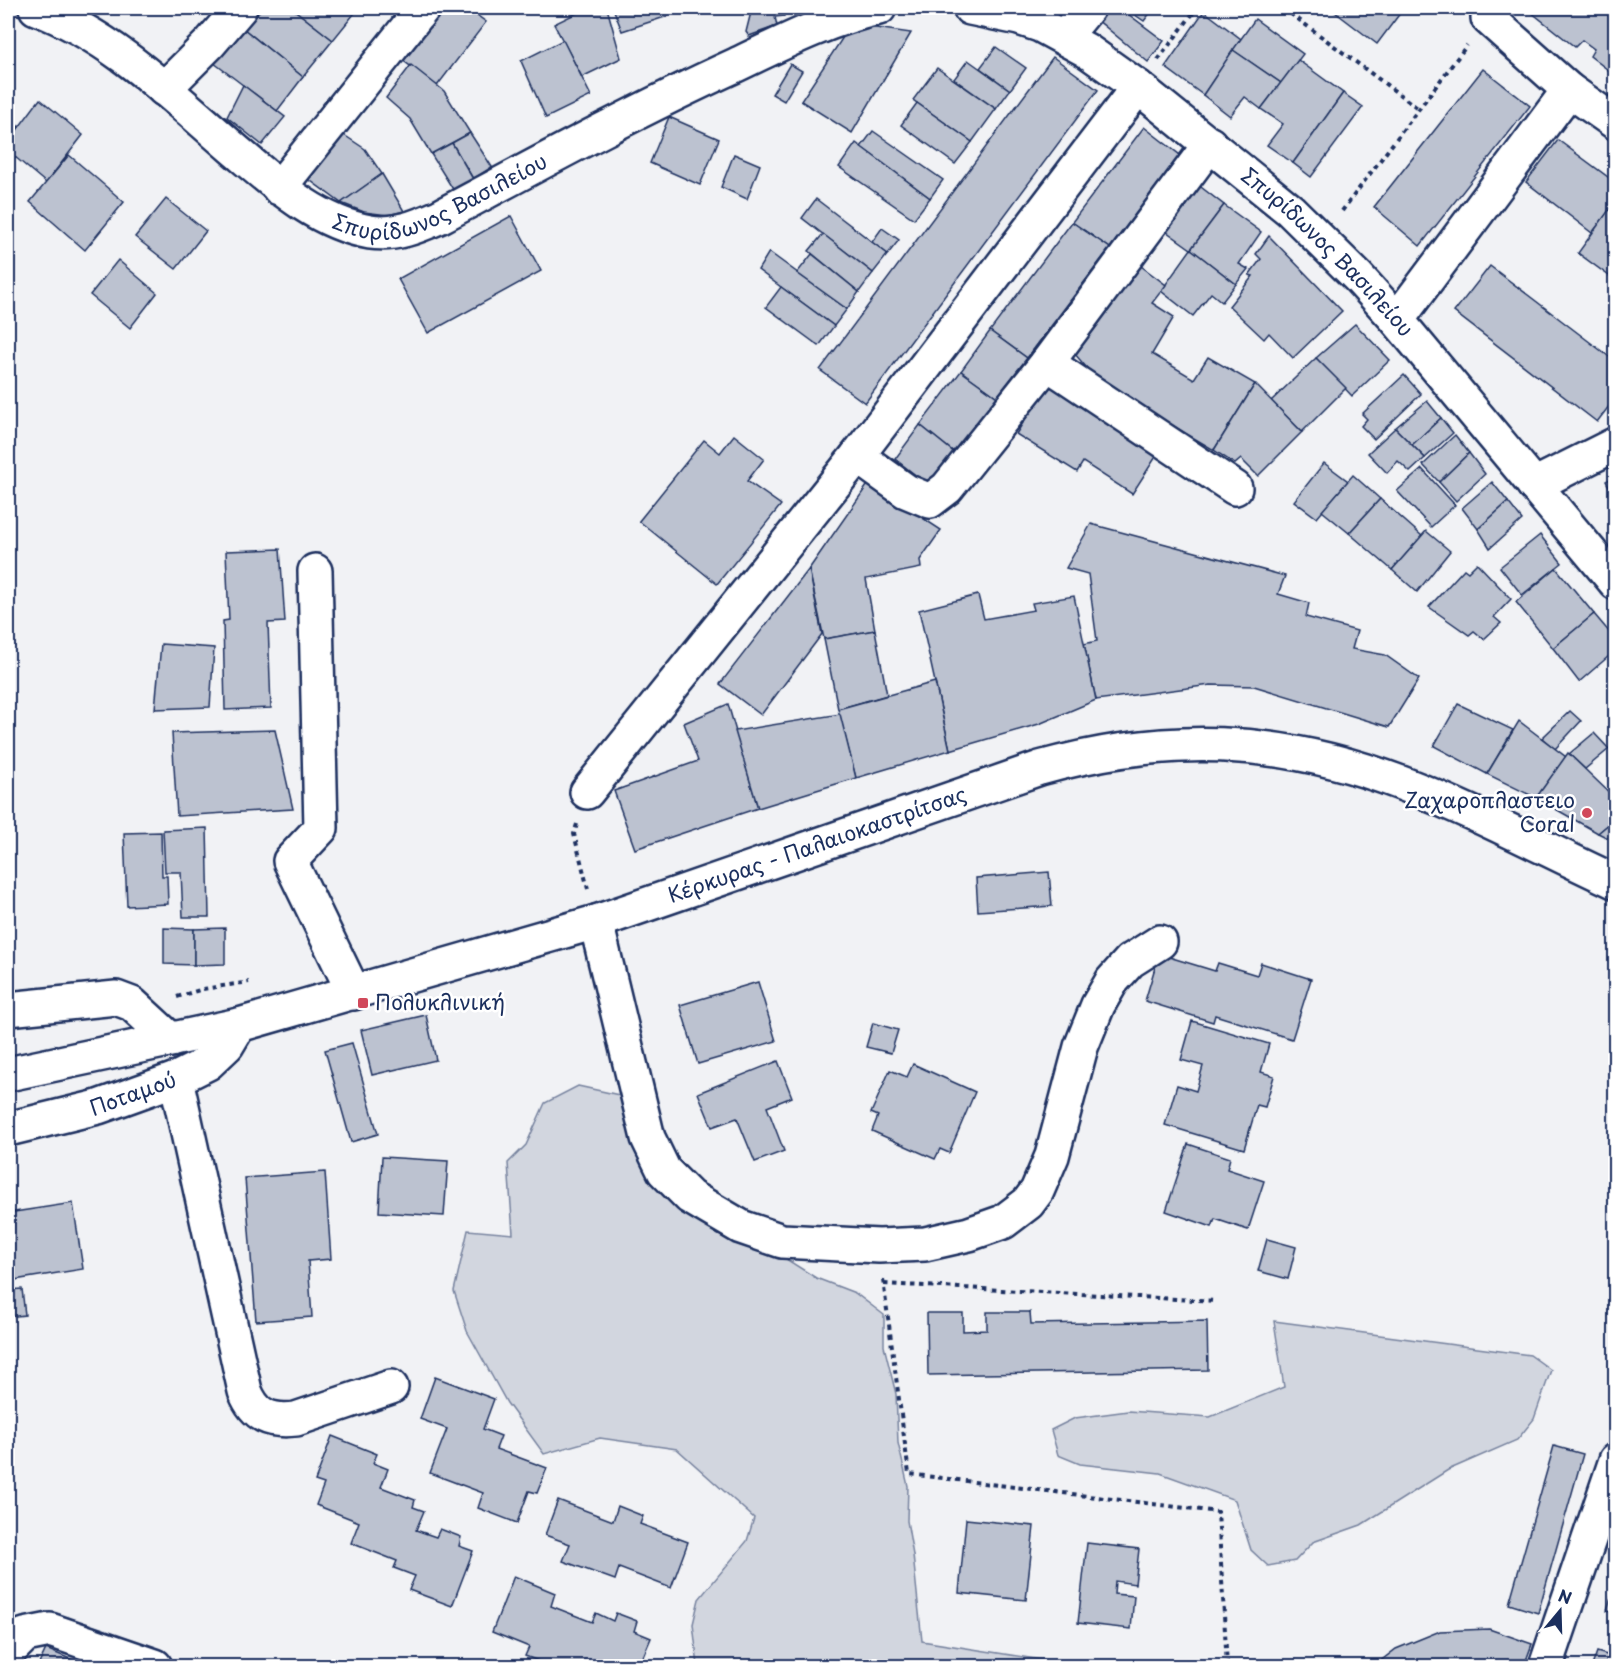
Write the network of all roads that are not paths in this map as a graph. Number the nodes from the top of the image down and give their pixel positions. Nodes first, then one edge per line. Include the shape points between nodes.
1 (36, 8) edge
2 (240, 8) edge
3 (423, 8) edge
4 (879, 8) edge
5 (970, 8) edge
6 (1088, 8) edge
7 (1488, 18) road end
8 (1064, 37) junction
9 (1138, 87) junction
10 (164, 89) junction
11 (1569, 90) junction
12 (1616, 123) edge
13 (1210, 144) junction
14 (279, 188) junction
15 (1397, 320) junction
16 (1047, 363) junction
17 (1616, 444) edge
18 (857, 456) junction
19 (1534, 485) junction
20 (1235, 488) dead end
21 (315, 571) dead end
22 (1614, 580) edge
23 (587, 792) road end
24 (1616, 882) edge
25 (596, 922) junction
26 (1160, 942) dead end
27 (354, 993) junction
28 (8, 1009) edge
29 (238, 1025) junction
30 (171, 1040) junction
31 (8, 1074) edge
32 (176, 1079) junction
33 (8, 1129) edge
34 (390, 1387) dead end
35 (1616, 1460) edge
36 (8, 1652) edge
37 (1547, 1663) dead end
38 (155, 1666) edge

1 - 10 street, Σπυρίδωνος Βασιλείου via 99,38
2 - 10 street
3 - 14 street
4 - 14 street, Σπυρίδωνος Βασιλείου via 807,32 663,98 414,227 387,233 361,230 313,211
5 - 8 street, Σπυρίδωνος Βασιλείου via 1018,18
6 - 8 street
7 - 11 street
8 - 9 street, Σπυρίδωνος Βασιλείου
9 - 13 street, Σπυρίδωνος Βασιλείου
9 - 18 street
10 - 14 street, Σπυρίδωνος Βασιλείου
11 - 12 street
11 - 15 street
13 - 15 street, Σπυρίδωνος Βασιλείου via 1290,210
13 - 16 street
15 - 19 street, Σπυρίδωνος Βασιλείου
16 - 18 street via 947,488 930,501 906,491
16 - 20 street
17 - 19 street
18 - 23 street
19 - 22 street, Σπυρίδωνος Βασιλείου
21 - 27 street via 321,828 290,861
24 - 25 street, Κέρκυρας - Παλαιοκαστρίτσας via 1433,796 1361,769 1271,749 1232,744 1172,744 1105,752 1040,768
25 - 26 street via 648,1138 664,1171 690,1197 751,1231 782,1241 879,1246 925,1245 969,1234 1003,1222 1028,1203 1053,1156 1081,1047 1098,1005 1130,961
25 - 27 street, Κέρκυρας - Παλαιοκαστρίτσας
27 - 29 street, Κέρκυρας - Παλαιοκαστρίτσας
28 - 30 street via 116,998 132,1004
29 - 30 street, Κέρκυρας - Παλαιοκαστρίτσας
29 - 32 street, Ποταμού via 227,1045 208,1063
30 - 31 street, Κέρκυρας - Παλαιοκαστρίτσας
32 - 33 street, Ποταμού via 98,1107
32 - 34 street via 250,1403 270,1419 283,1421
35 - 37 street
36 - 38 street via 25,1635 50,1630

